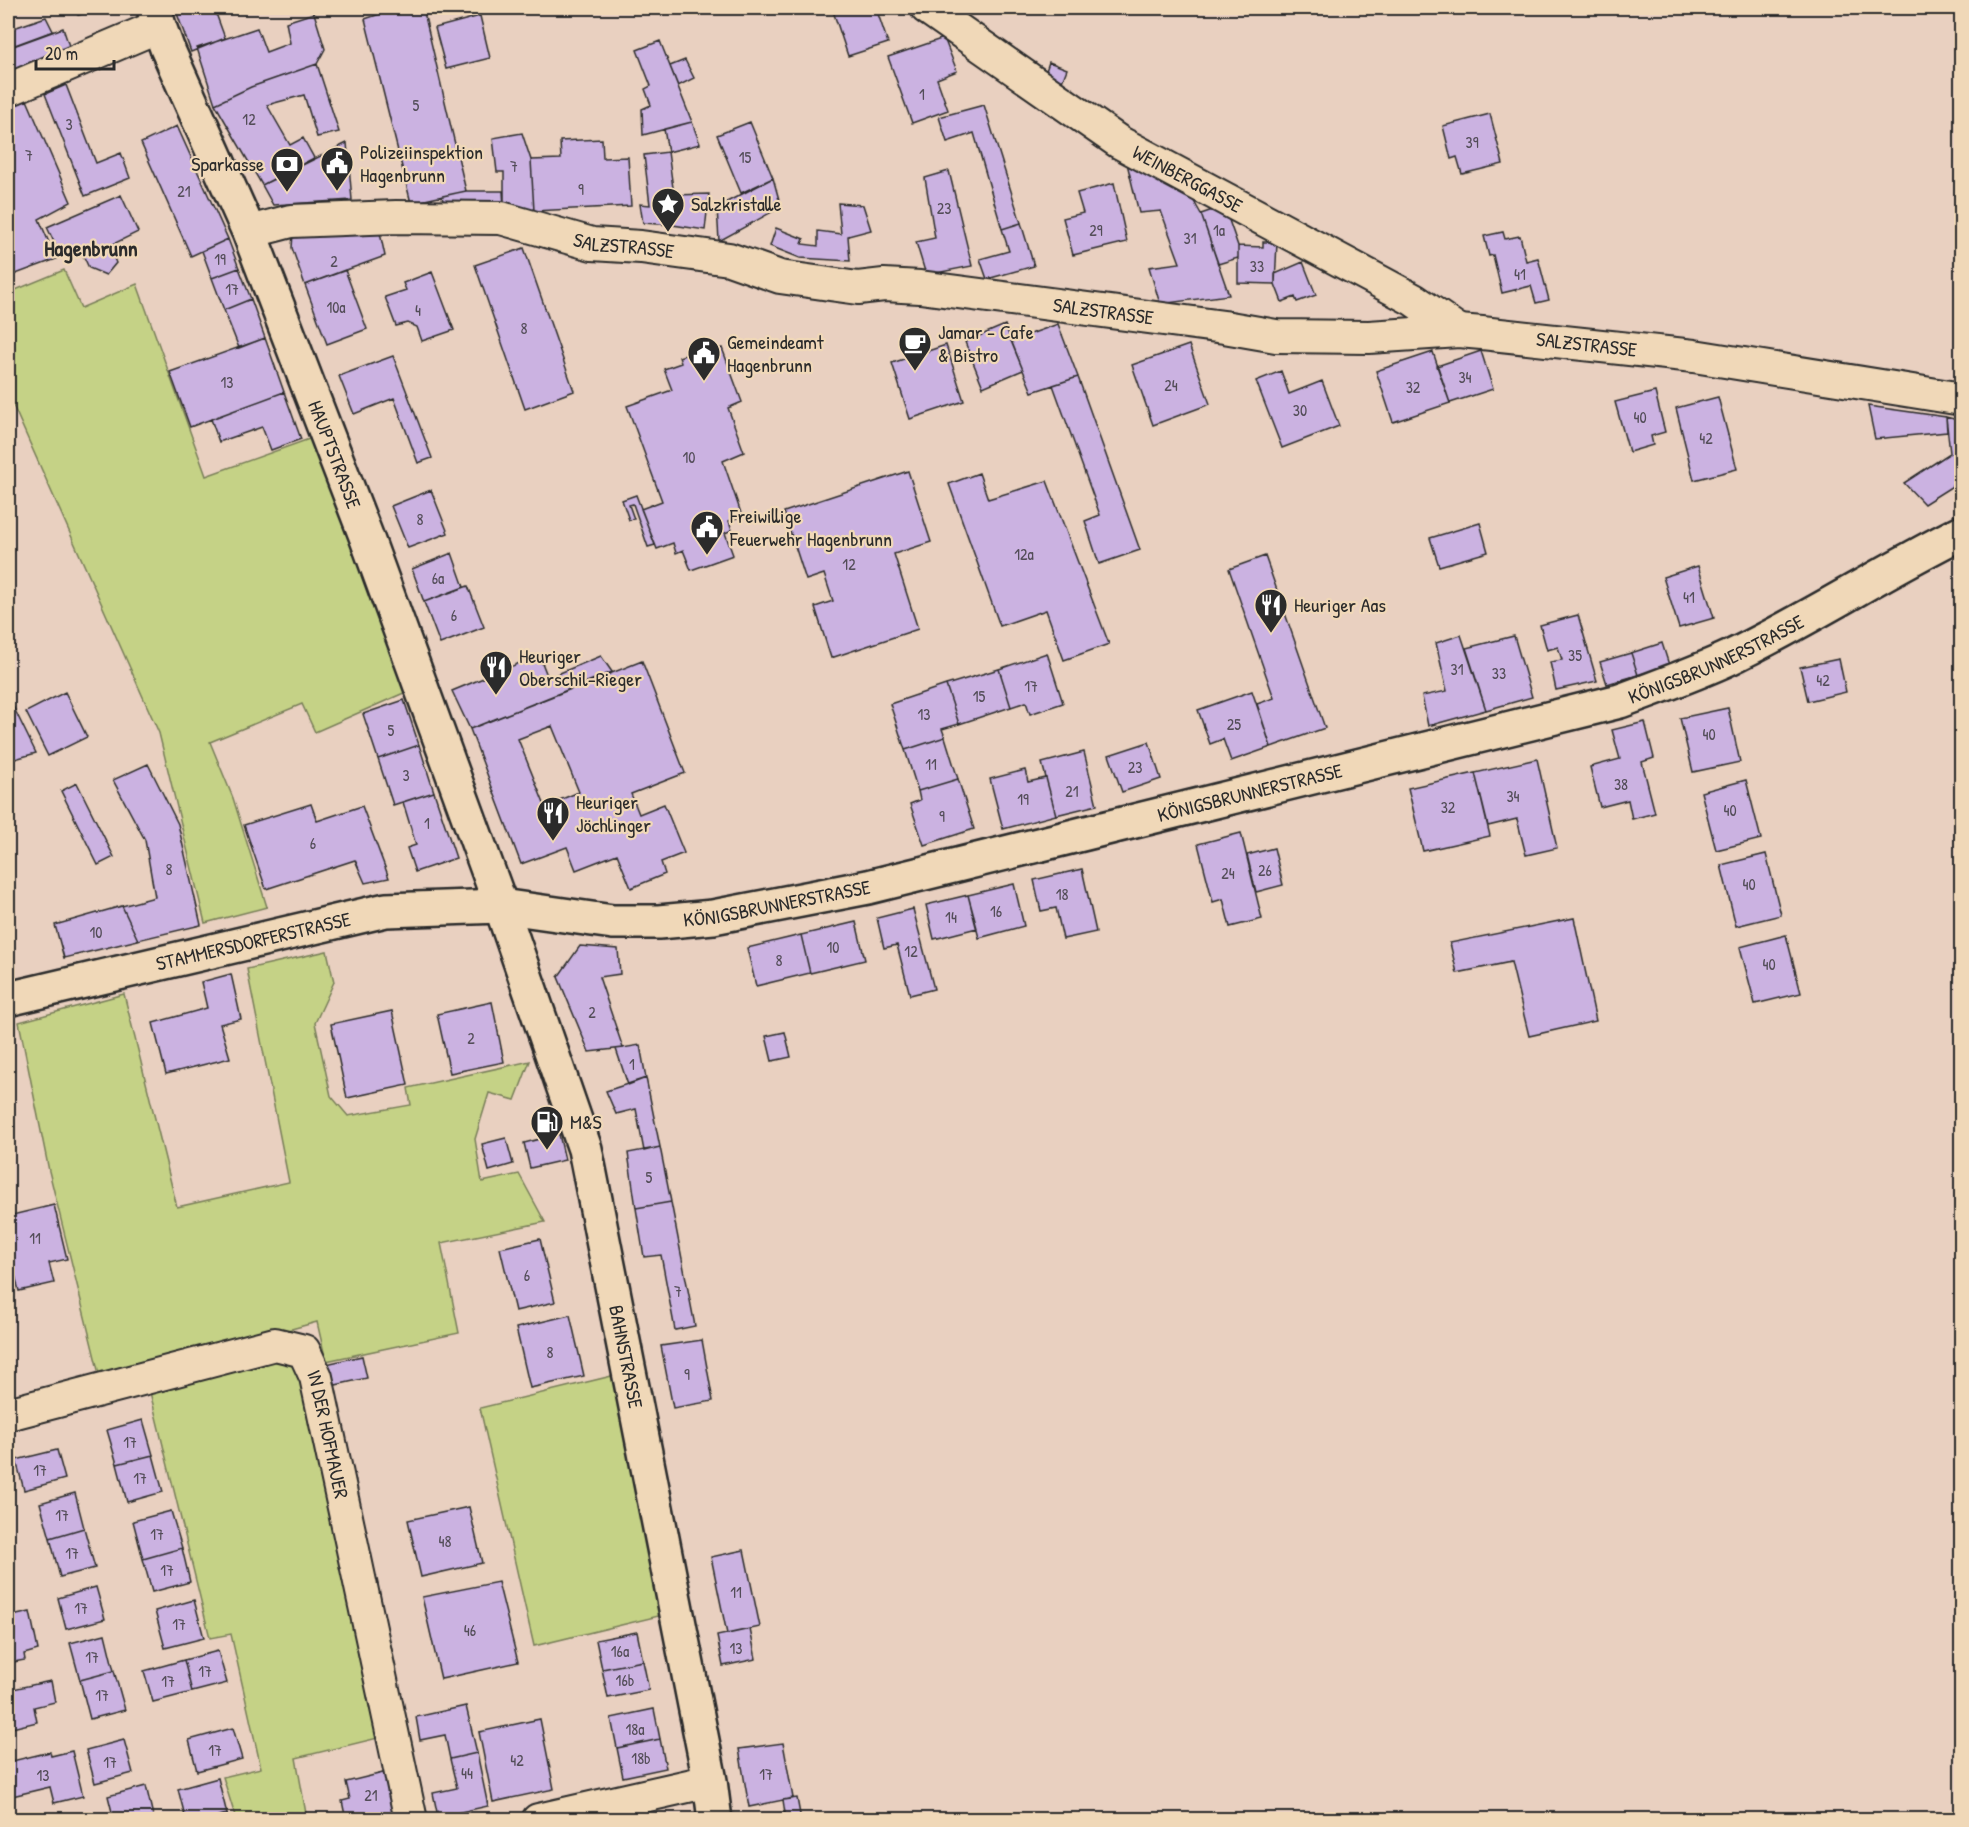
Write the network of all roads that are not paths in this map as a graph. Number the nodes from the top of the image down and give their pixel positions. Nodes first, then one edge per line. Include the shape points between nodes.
1 (927, 8) edge
2 (156, 17) edge
3 (8, 90) edge
4 (249, 232) junction
5 (1459, 331) junction
6 (1962, 399) edge
7 (1962, 532) edge
8 (501, 906) junction
9 (8, 999) edge
10 (8, 1414) edge
11 (710, 1781) junction
12 (411, 1820) edge
13 (538, 1820) edge
14 (716, 1820) edge

1 - 5 street, WEINBERGGASSE via 1119,142 1414,300
2 - 3 street
2 - 4 street, HAUPTSTRASSE
4 - 5 street, SALZSTRASSE via 291,221 501,218 592,244 729,259 780,277 858,288 920,287 1276,336 1369,337
4 - 8 street, HAUPTSTRASSE via 366,536
5 - 6 street, SALZSTRASSE via 1694,356
7 - 8 street, KÖNIGSBRUNNERSTRASSE via 1732,656 1620,701 868,887 713,917 613,922
8 - 9 street, STAMMERSDORFERSTRASSE via 386,910
8 - 11 street, BAHNSTRASSE via 585,1149
10 - 12 street, IN DER HOFMAUER via 274,1344 304,1351 316,1377
11 - 13 street
11 - 14 street, BAHNSTRASSE

